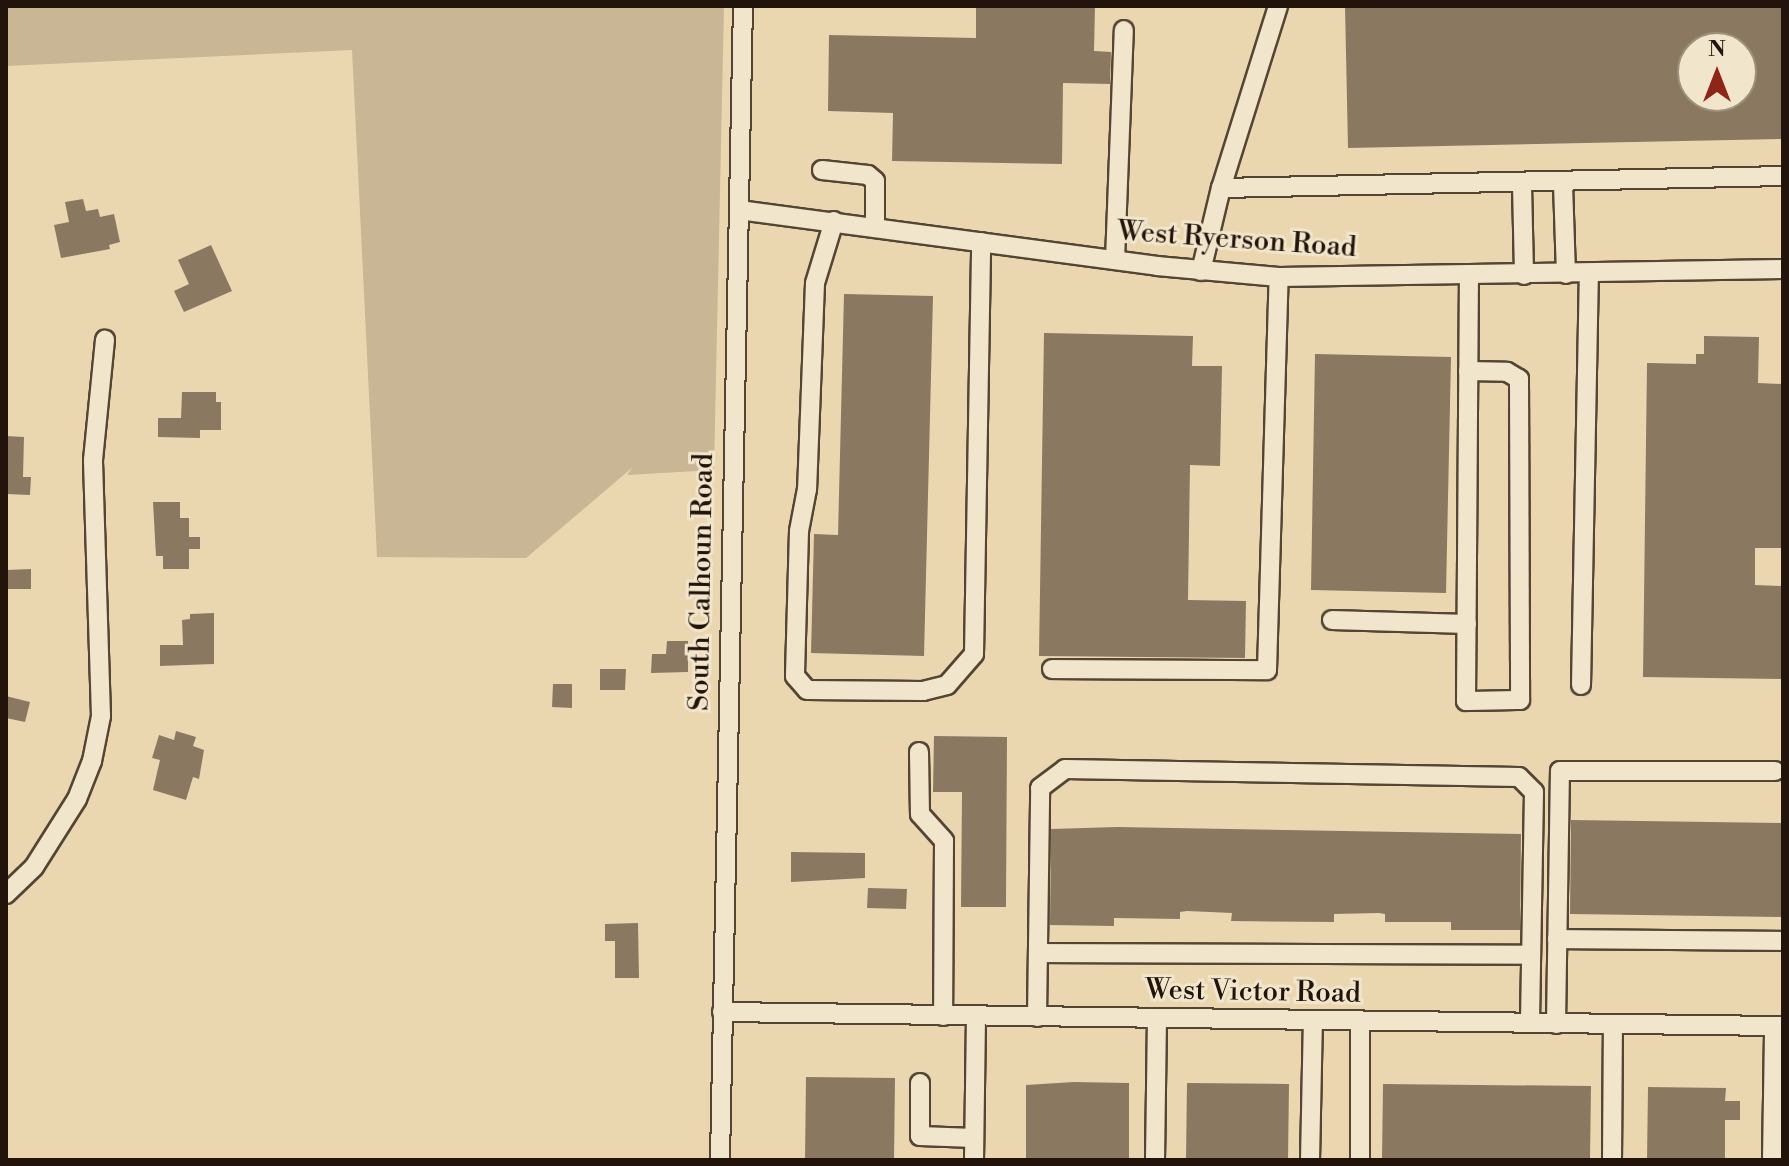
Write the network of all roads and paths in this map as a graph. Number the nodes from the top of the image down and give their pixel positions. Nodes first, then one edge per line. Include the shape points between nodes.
1 (743, 6) edge
2 (1278, 6) edge
3 (1124, 30) dead end
4 (822, 170) dead end
5 (1783, 176) edge
6 (1563, 184) junction
7 (1522, 185) junction
8 (1221, 188) junction
9 (739, 210) junction
10 (834, 221) junction
11 (875, 227) junction
12 (981, 242) junction
13 (1115, 260) junction
14 (1783, 269) edge
15 (1201, 271) junction
16 (1566, 274) junction
17 (1589, 274) junction
18 (1524, 275) junction
19 (1469, 276) junction
20 (1279, 277) junction
21 (105, 340) dead end
22 (1468, 371) junction
23 (1332, 620) dead end
24 (1467, 624) junction
25 (1052, 669) dead end
26 (1581, 685) dead end
27 (919, 752) dead end
28 (1775, 771) dead end
29 (6, 894) edge
30 (1557, 939) junction
31 (1783, 941) edge
32 (1038, 953) junction
33 (1531, 955) junction
34 (722, 1012) junction
35 (943, 1016) junction
36 (976, 1017) junction
37 (1037, 1017) junction
38 (1157, 1018) junction
39 (1313, 1020) junction
40 (1360, 1021) junction
41 (1530, 1023) junction
42 (1556, 1024) junction
43 (1613, 1024) junction
44 (1778, 1026) edge
45 (920, 1083) dead end
46 (974, 1138) junction
47 (720, 1160) edge
48 (974, 1160) edge
49 (1155, 1160) edge
50 (1310, 1160) edge
51 (1360, 1160) edge
52 (1612, 1160) edge
53 (1772, 1160) edge

1 - 9 street, South Calhoun Road
2 - 8 street
3 - 13 street
4 - 11 street via 868,175 875,181
5 - 6 street
6 - 7 street
6 - 16 street
7 - 8 street
7 - 18 street
8 - 15 street
9 - 10 street, West Ryerson Road
9 - 34 street, South Calhoun Road
10 - 11 street, West Ryerson Road
10 - 12 street via 815,283 807,489 799,531 795,676 807,690 923,691 947,685 974,654
11 - 12 street, West Ryerson Road
12 - 13 street, West Ryerson Road
13 - 15 street, West Ryerson Road
14 - 17 street, West Ryerson Road
15 - 20 street, West Ryerson Road
16 - 17 street, West Ryerson Road
16 - 18 street, West Ryerson Road
17 - 26 street
18 - 19 street, West Ryerson Road
19 - 20 street, West Ryerson Road
19 - 22 street
20 - 25 street via 1267,670
21 - 29 street via 93,460 101,716 77,799 34,867
22 - 24 street
22 - 24 street via 1507,372 1519,379 1520,700 1466,701
23 - 24 street
27 - 35 street via 920,814 944,841
28 - 30 street via 1560,771
30 - 31 street
30 - 42 street
32 - 33 street
32 - 33 street via 1040,788 1065,769 1519,777 1534,792
32 - 37 street
33 - 41 street
34 - 35 street, West Victor Road
34 - 47 street, South Calhoun Road
35 - 36 street, West Victor Road
36 - 37 street, West Victor Road
36 - 46 street
37 - 38 street, West Victor Road
38 - 39 street, West Victor Road
38 - 49 street
39 - 40 street, West Victor Road
39 - 50 street
40 - 41 street, West Victor Road
40 - 51 street
41 - 42 street, West Victor Road
42 - 43 street, West Victor Road
43 - 44 street, West Victor Road
43 - 52 street
44 - 53 street
45 - 46 street via 920,1136
46 - 48 street

